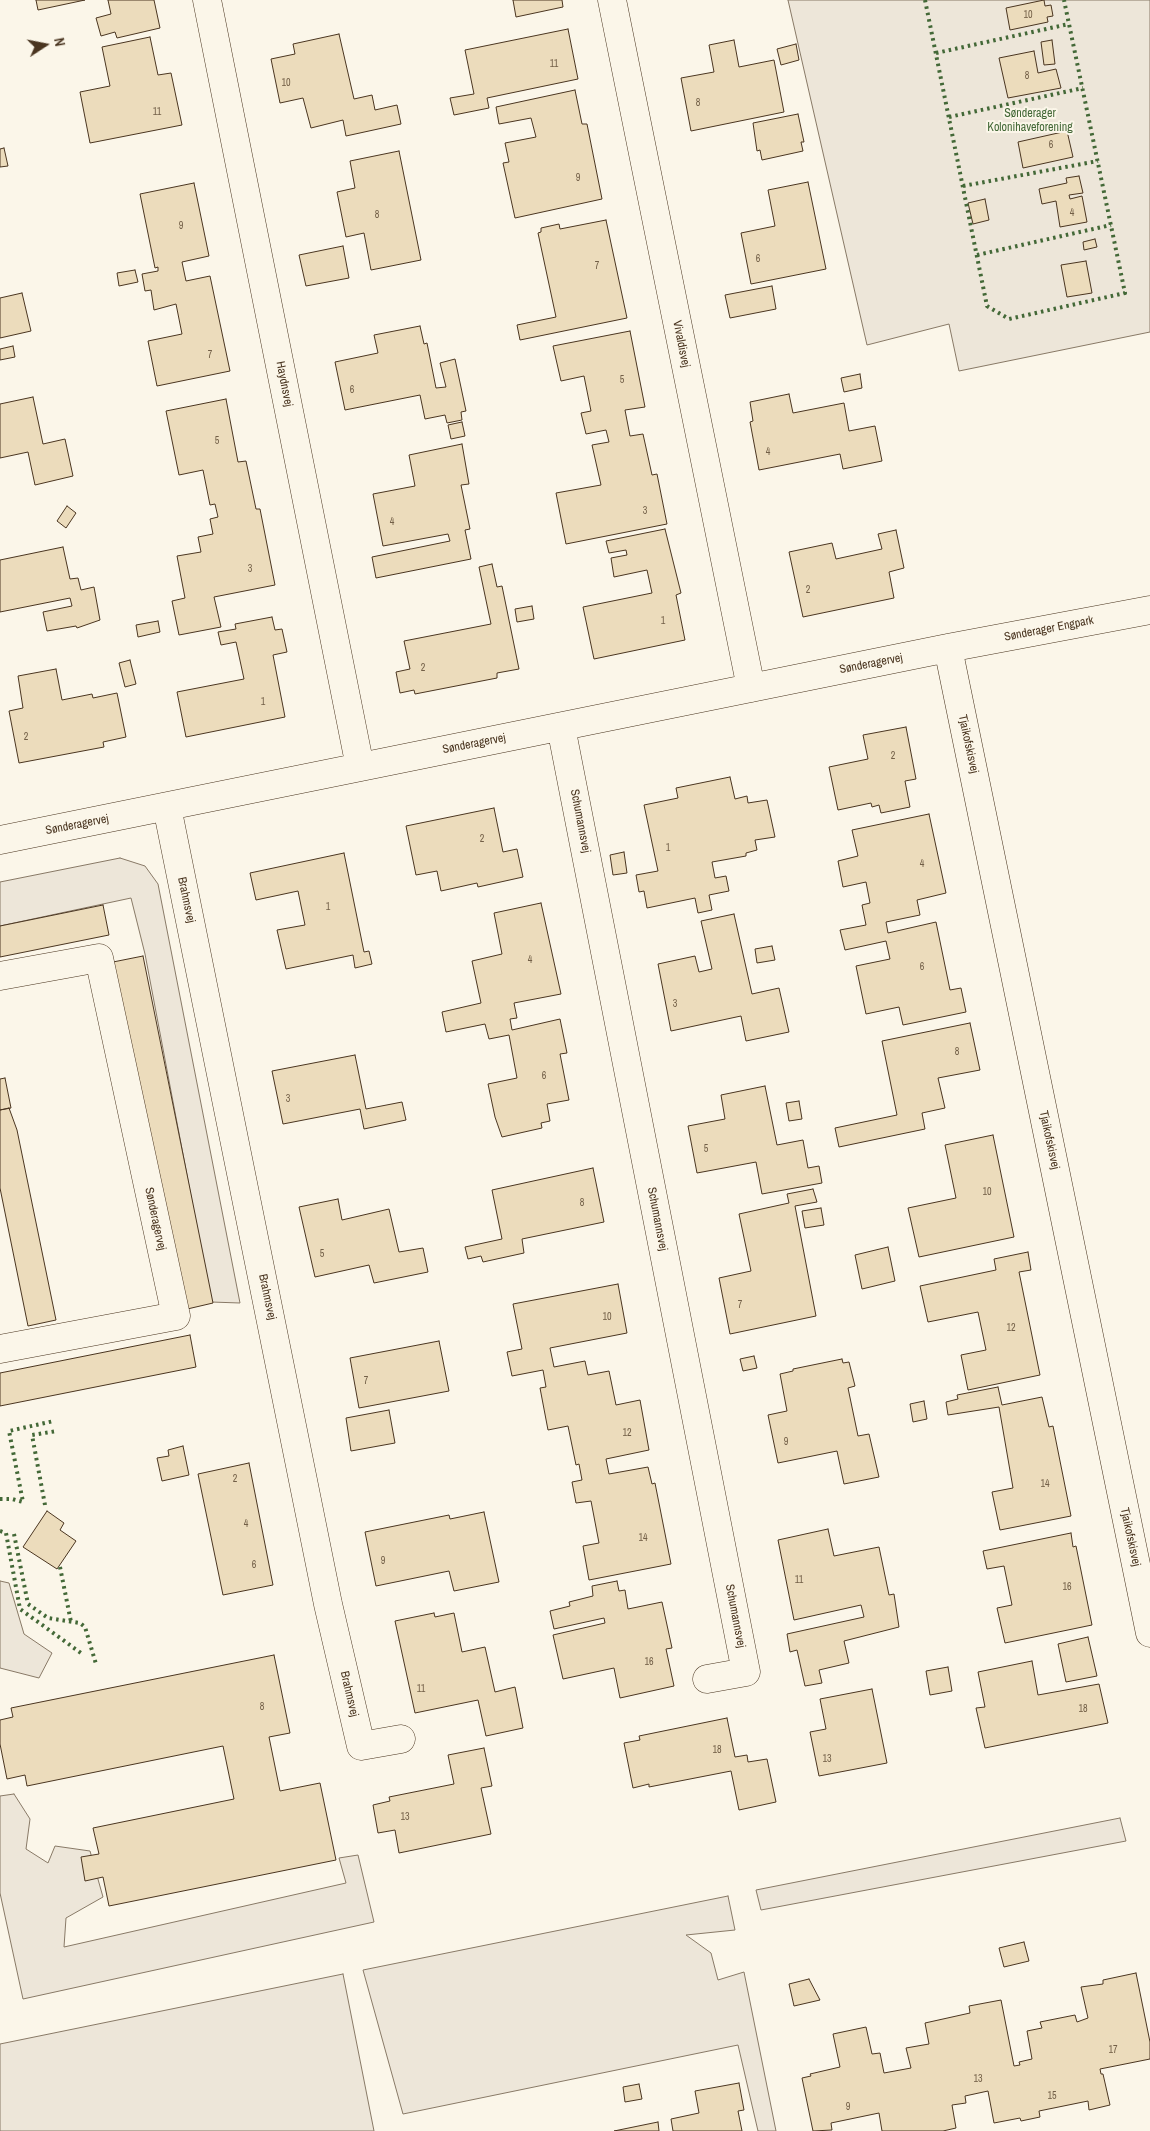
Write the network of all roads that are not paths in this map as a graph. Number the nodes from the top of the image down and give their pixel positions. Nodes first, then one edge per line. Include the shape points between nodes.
1 (207, 0) edge
2 (612, 0) edge
3 (1150, 610) edge
4 (948, 648) junction
5 (751, 688) junction
6 (561, 727) junction
7 (360, 767) junction
8 (167, 807) junction
9 (0, 840) edge
10 (0, 976) edge
11 (0, 1349) edge
12 (1150, 1632) edge
13 (706, 1679) dead end
14 (402, 1739) dead end

1 - 7 street, Haydnsvej
2 - 5 street, Vivaldisvej
3 - 4 street, Sønderager Engpark
4 - 5 street, Sønderagervej
4 - 12 street, Tjaikofskisvej
5 - 6 street, Sønderagervej
6 - 7 street, Sønderagervej
6 - 13 street, Schumannsvej via 746,1672
7 - 8 street, Sønderagervej
8 - 9 street, Sønderagervej
8 - 14 street, Brahmsvej via 328,1604 361,1746
10 - 11 street, Sønderagervej via 99,958 176,1316

